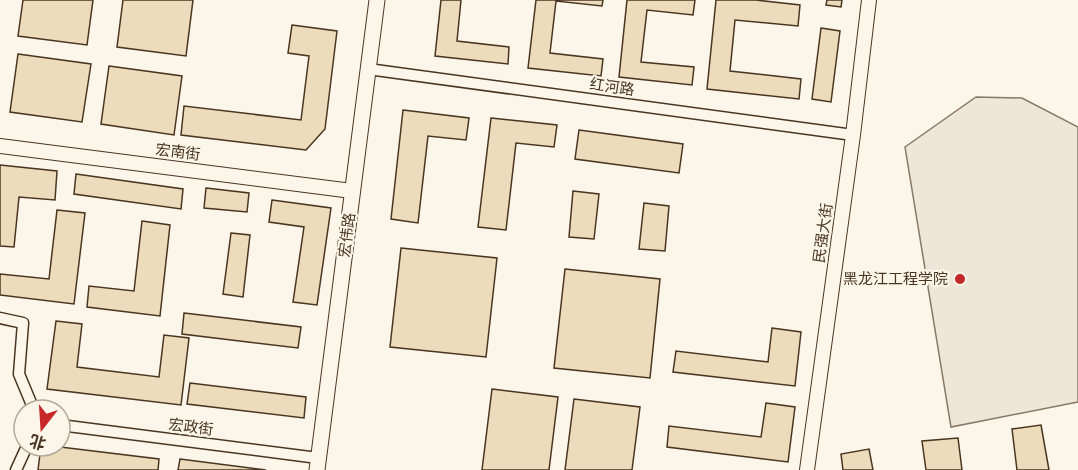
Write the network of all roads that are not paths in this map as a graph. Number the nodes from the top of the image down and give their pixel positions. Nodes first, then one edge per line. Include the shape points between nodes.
1 (377, 0) edge
2 (869, 0) edge
3 (368, 69) junction
4 (853, 135) junction
5 (0, 146) edge
6 (352, 191) junction
7 (0, 318) edge
8 (29, 398) edge
9 (72, 427) edge
10 (317, 464) edge
11 (807, 470) edge

1 - 3 main road, 宏伟路
2 - 4 street, 民强大街
3 - 4 street, 红河路
3 - 6 main road, 宏伟路
4 - 11 street, 民强大街
5 - 6 street, 宏南街
6 - 10 main road, 宏伟路
7 - 8 street via 22,323 19,374
9 - 10 street, 宏政街

